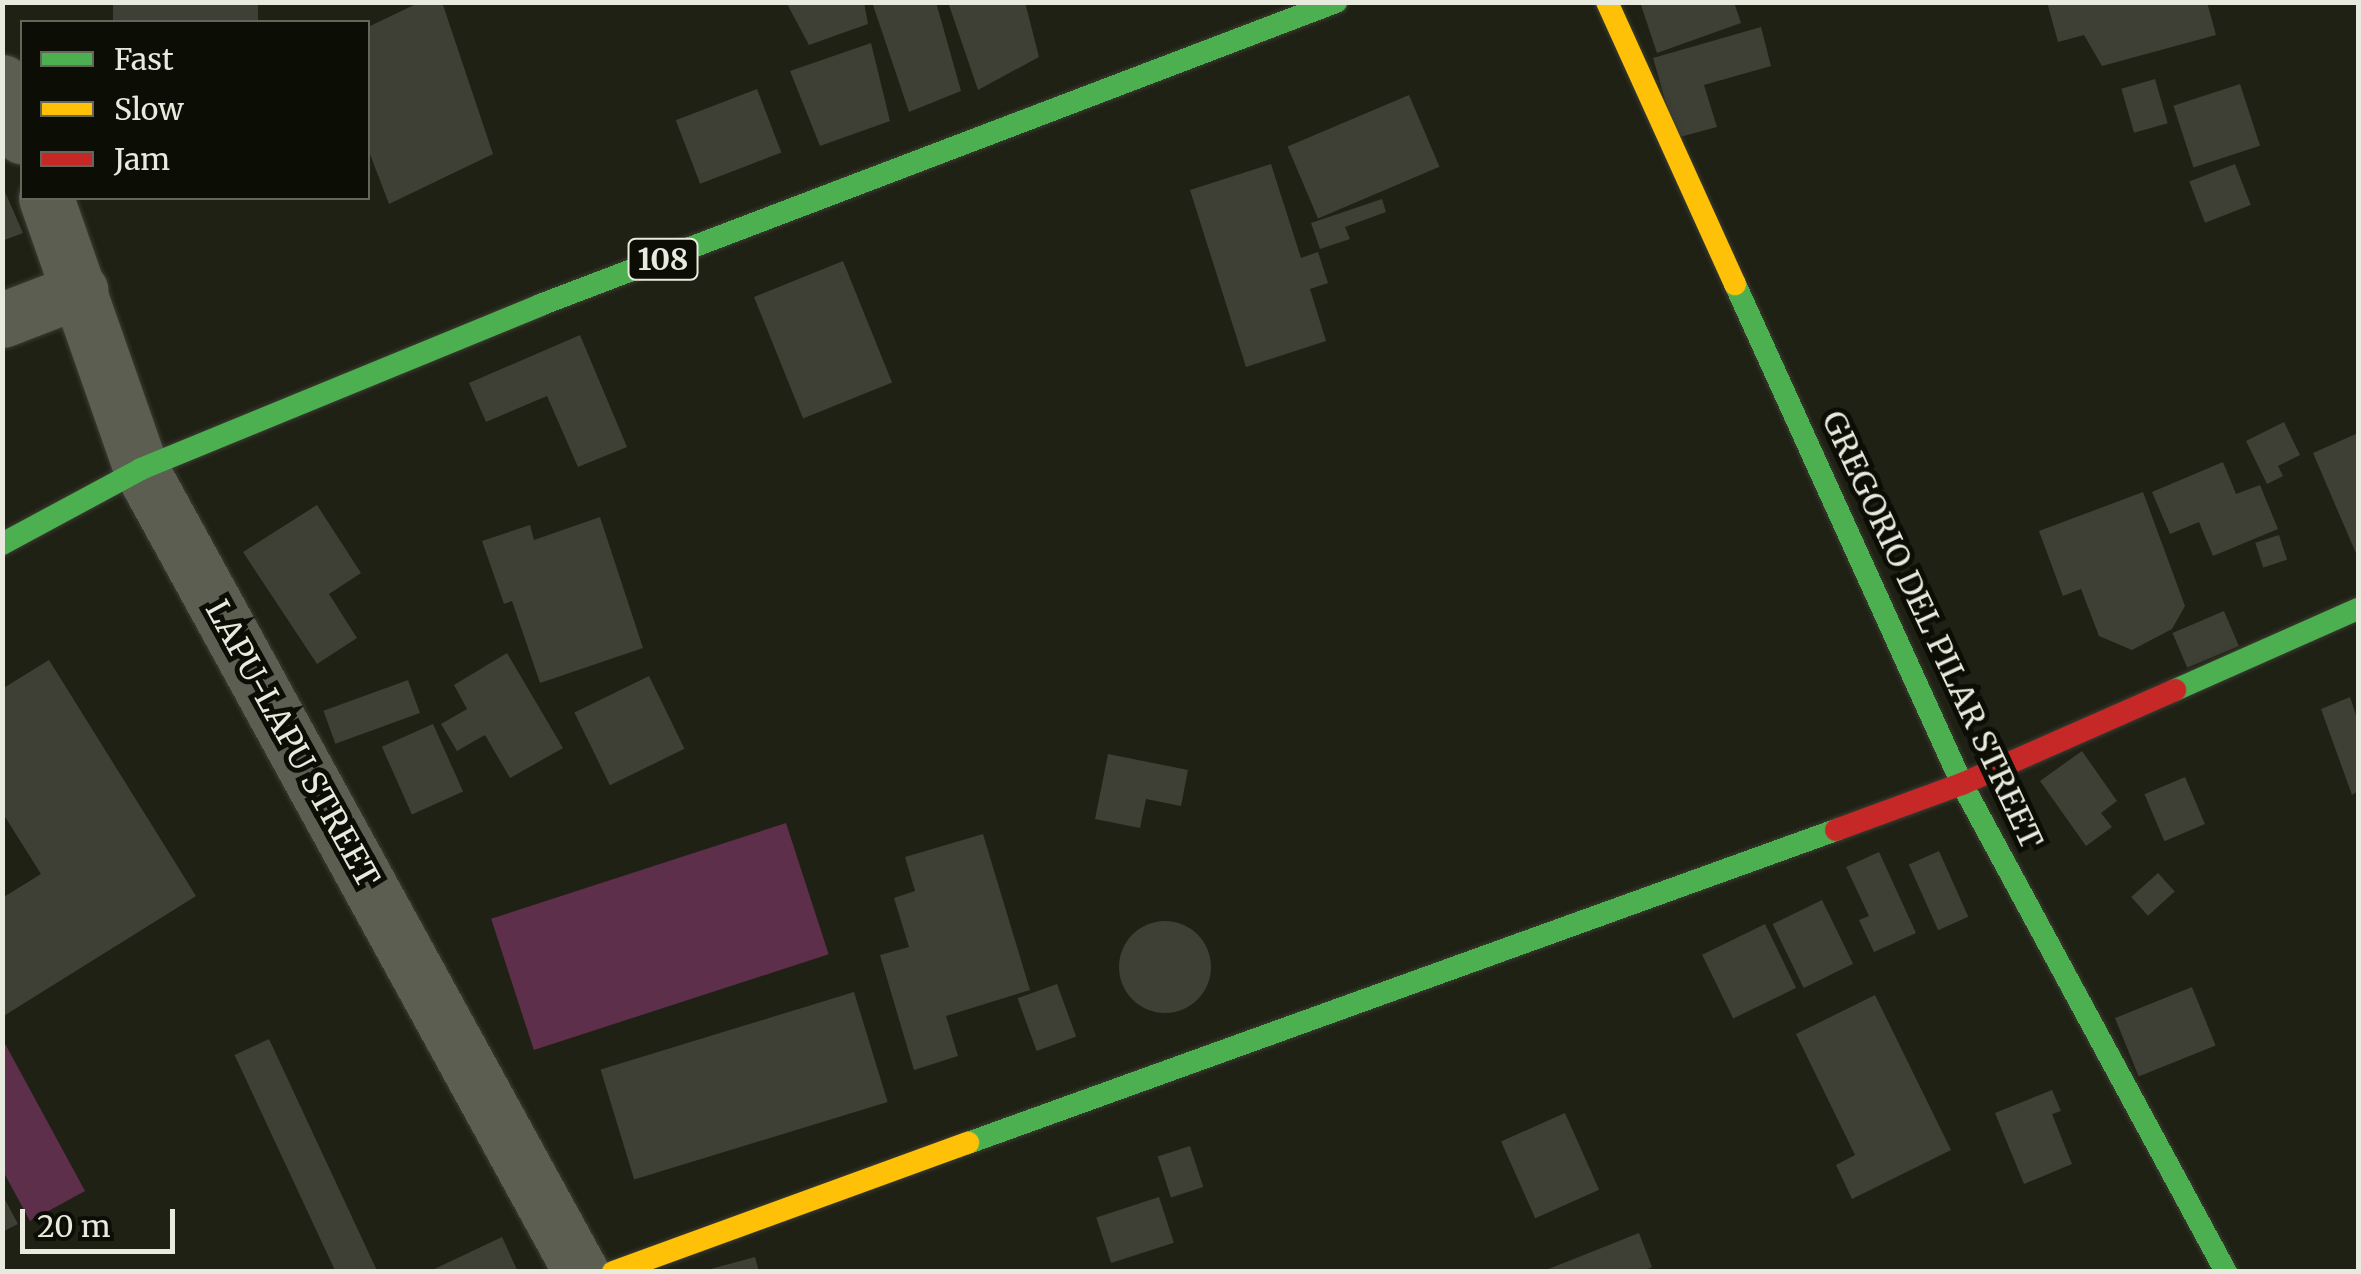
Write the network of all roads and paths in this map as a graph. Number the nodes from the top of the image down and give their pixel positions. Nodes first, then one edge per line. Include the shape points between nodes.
1 (1336, 2) edge
2 (1607, 2) edge
3 (2, 82) edge
4 (20, 131) edge
5 (47, 200) edge
6 (80, 290) junction
7 (2, 320) edge
8 (142, 469) junction
9 (2, 544) edge
10 (2358, 609) edge
11 (1962, 784) junction
12 (581, 1272) edge
13 (613, 1272) edge
14 (2226, 1272) edge

1 - 8 street, 108 via 540,306
2 - 11 street, GREGORIO DEL PILAR STREET
3 - 4 street
5 - 6 street, LAPU-LAPU STREET
6 - 7 street
6 - 8 street, LAPU-LAPU STREET
8 - 9 street, 108
8 - 12 street, LAPU-LAPU STREET
10 - 11 street
11 - 13 street
11 - 14 street, GREGORIO DEL PILAR STREET

